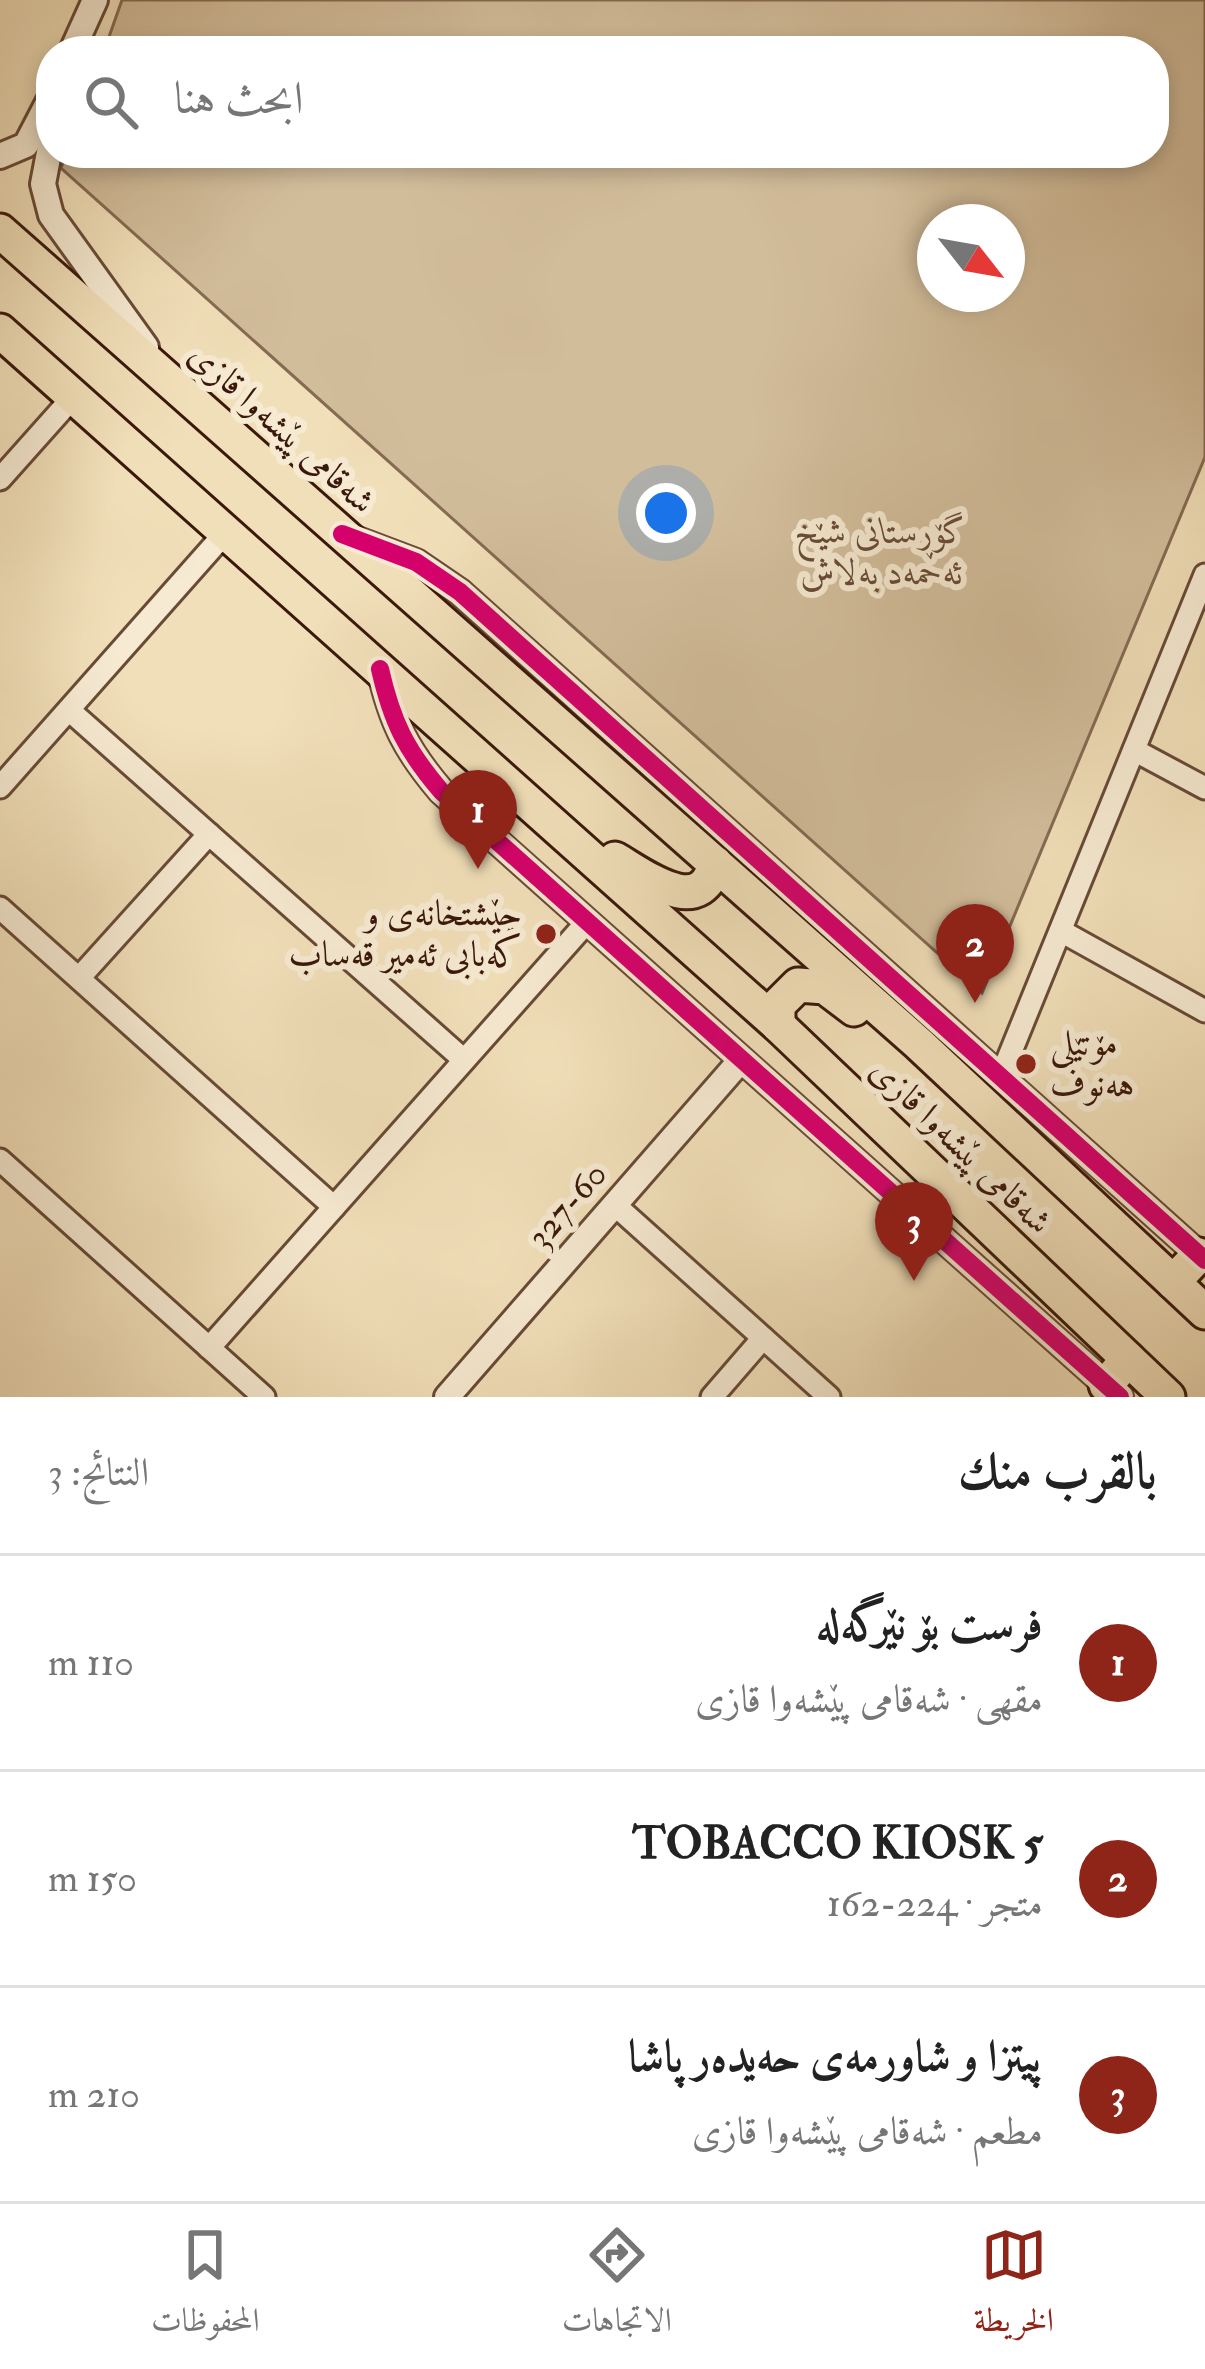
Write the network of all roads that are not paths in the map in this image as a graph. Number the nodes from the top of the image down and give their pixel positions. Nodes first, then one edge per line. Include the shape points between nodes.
1 (36, 126) edge
2 (0, 156) edge
3 (46, 168) edge
4 (0, 230) edge
5 (0, 331) edge
6 (172, 383) junction
7 (74, 396) junction
8 (0, 479) edge
9 (226, 532) junction
10 (343, 534) junction
11 (1205, 575) edge
12 (380, 669) junction
13 (69, 710) junction
14 (1134, 750) junction
15 (0, 787) edge
16 (1205, 788) edge
17 (546, 818) junction
18 (209, 834) junction
19 (715, 863) junction
20 (0, 908) edge
21 (587, 922) junction
22 (1060, 931) junction
23 (79, 979) junction
24 (1205, 1011) edge
25 (778, 1025) junction
26 (919, 1044) junction
27 (464, 1060) junction
28 (741, 1060) junction
29 (1000, 1076) junction
30 (0, 1160) edge
31 (615, 1205) junction
32 (334, 1207) junction
33 (1202, 1258) edge
34 (1173, 1282) junction
35 (1205, 1312) edge
36 (763, 1338) junction
37 (209, 1348) junction
38 (1118, 1381) edge
39 (264, 1397) edge
40 (447, 1397) edge
41 (712, 1397) edge
42 (829, 1397) edge
43 (1168, 1397) edge

1 - 2 street via 26,145
3 - 6 street via 51,215
4 - 6 highway, شەقامی پێشەوا قازی
5 - 7 highway, شەقامی پێشەوا قازی
6 - 10 highway, شەقامی پێشەوا قازی
7 - 8 street
7 - 9 highway, شەقامی پێشەوا قازی
9 - 12 highway, شەقامی پێشەوا قازی
9 - 13 street
10 - 19 highway, شەقامی پێشەوا قازی
10 - 29 street via 450,584
11 - 14 street
12 - 17 highway, شەقامی پێشەوا قازی
12 - 21 street via 390,715 411,756
13 - 15 street
13 - 18 street
14 - 16 street
14 - 22 street
17 - 19 highway via 678,893 706,883
17 - 25 highway, شەقامی پێشەوا قازی
18 - 23 street
18 - 27 street
19 - 26 highway, شەقامی پێشەوا قازی
20 - 23 street
21 - 27 street
21 - 28 street
22 - 24 street
22 - 29 street
23 - 32 street
25 - 26 highway via 789,990 817,984
25 - 38 highway, شەقامی پێشەوا قازی
26 - 34 highway, شەقامی پێشەوا قازی
27 - 32 street
28 - 31 street, 327-60
28 - 38 street
29 - 33 street
30 - 37 street
31 - 36 street
31 - 40 street, 327-60
32 - 37 street
33 - 34 highway
34 - 35 highway, شەقامی پێشەوا قازی
36 - 41 street
36 - 42 street
37 - 39 street
38 - 43 highway, شەقامی پێشەوا قازی

